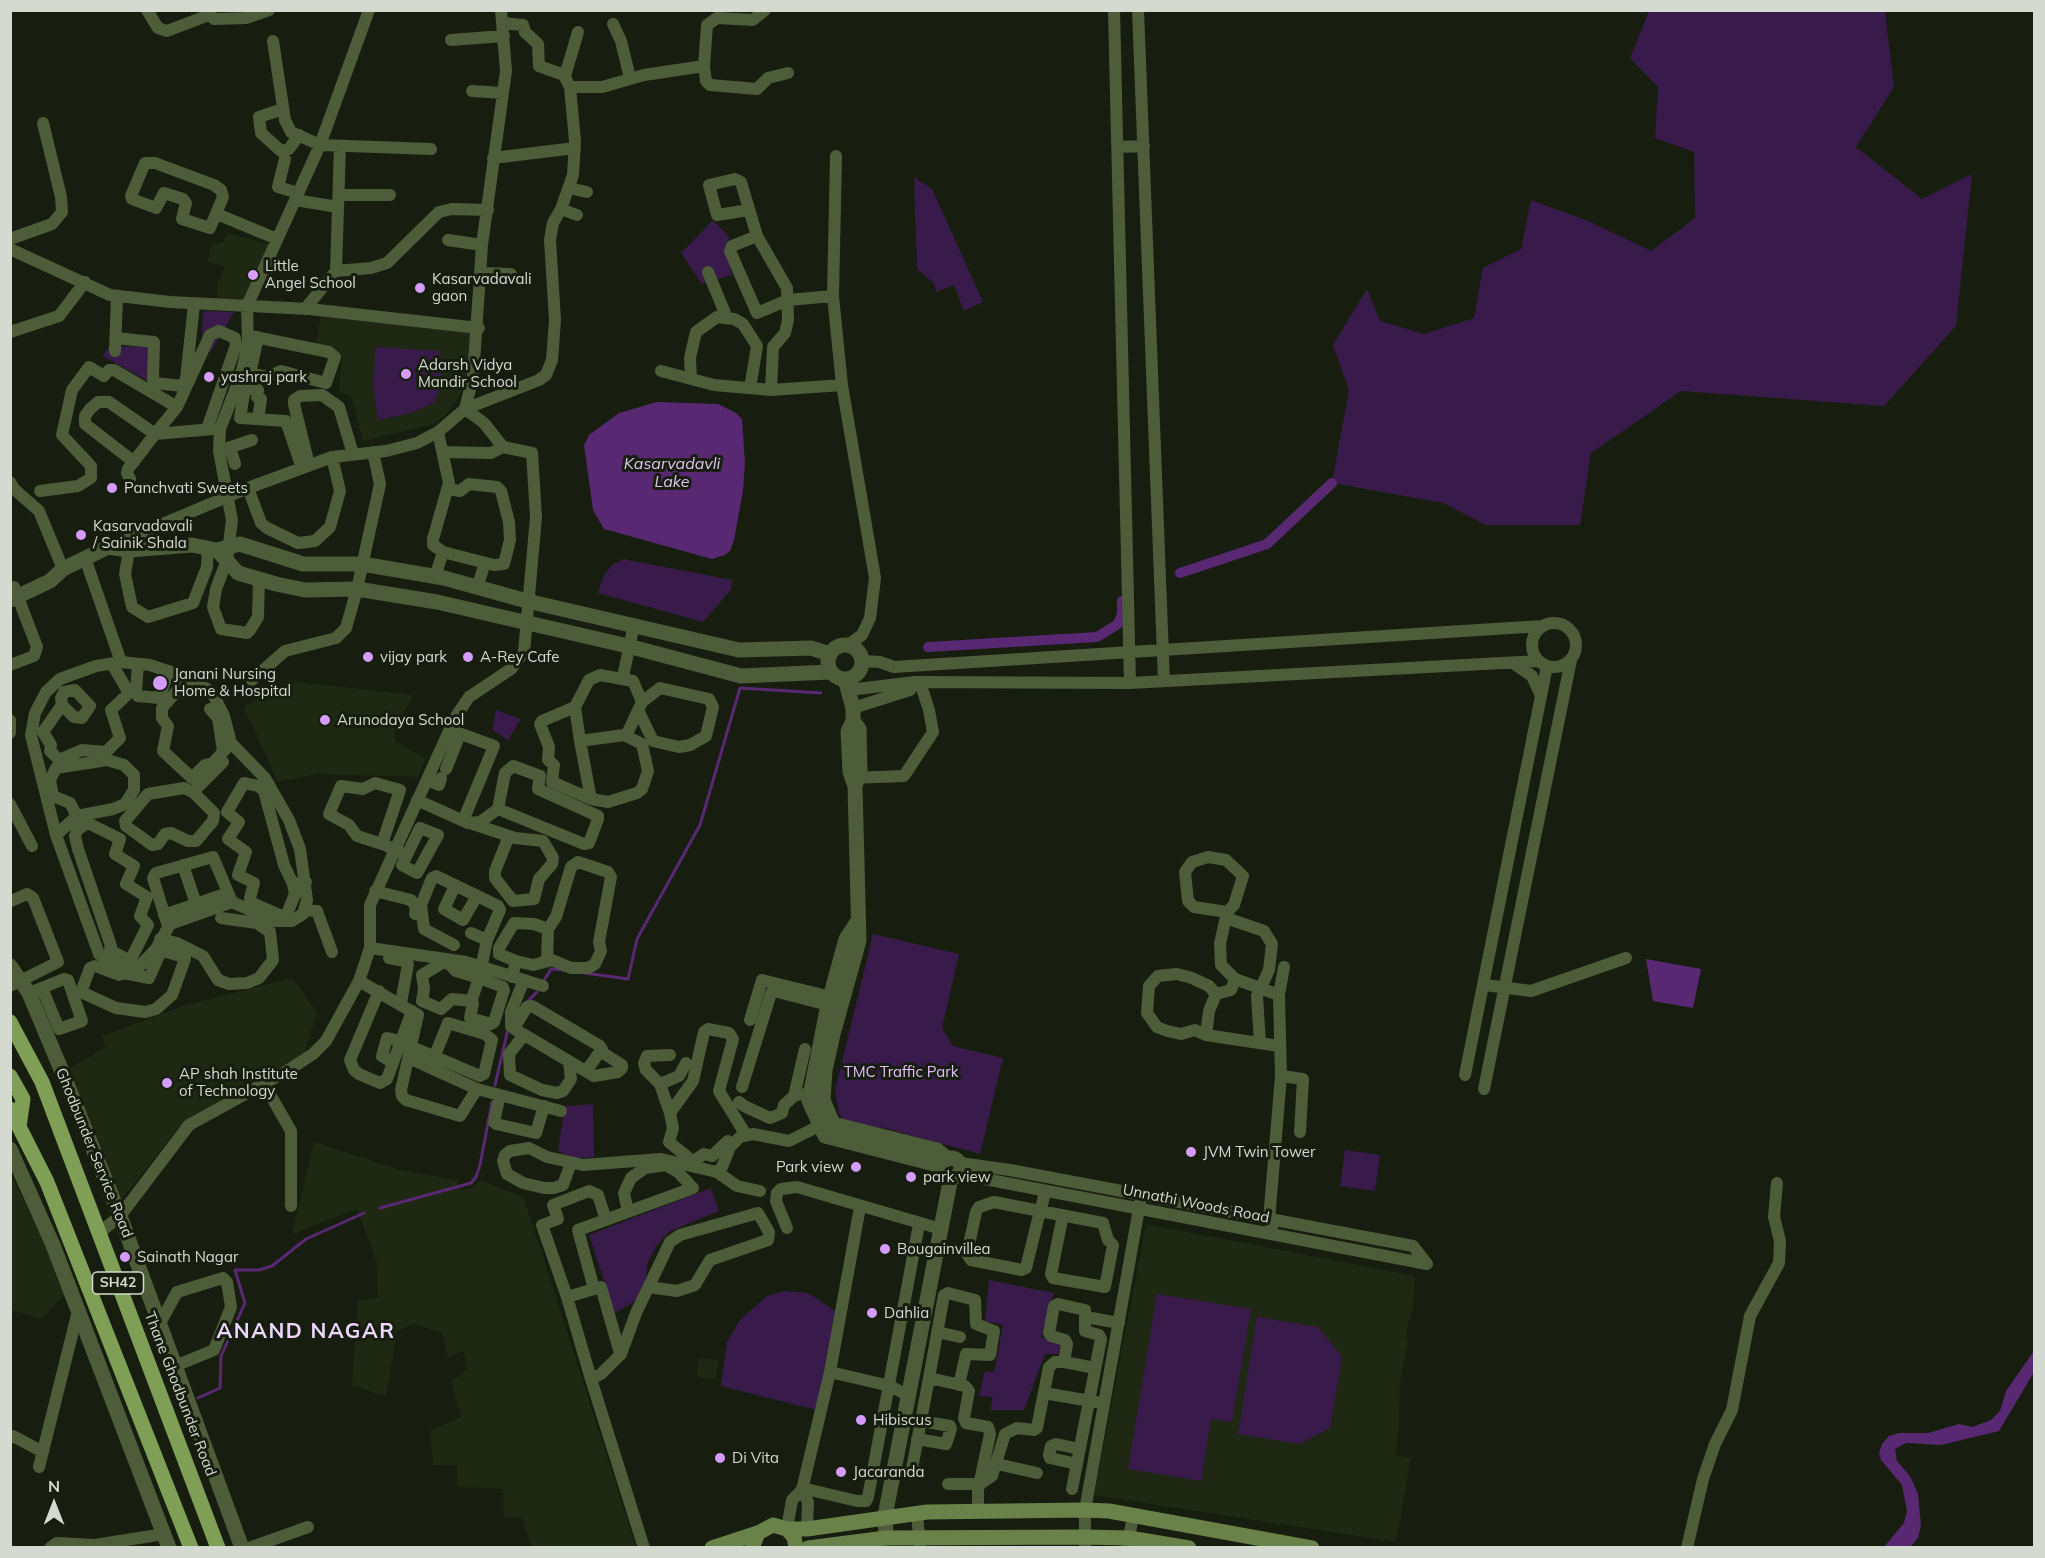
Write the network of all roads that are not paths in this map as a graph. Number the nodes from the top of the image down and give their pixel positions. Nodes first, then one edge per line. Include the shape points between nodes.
1 (147, 10) edge
2 (269, 10) edge
3 (369, 10) edge
4 (765, 10) edge
5 (1114, 10) edge
6 (1138, 10) edge
7 (208, 13) edge
8 (502, 17) edge
9 (613, 24) dead end
10 (578, 32) dead end
11 (504, 36) junction
12 (451, 40) dead end
13 (273, 41) dead end
14 (704, 66) junction
15 (788, 73) dead end
16 (630, 78) junction
17 (567, 82) junction
18 (472, 91) dead end
19 (502, 93) junction
20 (283, 109) junction
21 (43, 123) dead end
22 (299, 135) junction
23 (320, 145) junction
24 (340, 146) junction
25 (1144, 146) junction
26 (1118, 147) junction
27 (575, 148) junction
28 (431, 149) dead end
29 (836, 156) dead end
30 (493, 158) junction
31 (285, 159) dead end
32 (569, 188) junction
33 (587, 192) dead end
34 (339, 195) junction
35 (390, 195) dead end
36 (297, 196) junction
37 (332, 206) dead end
38 (561, 209) junction
39 (488, 210) junction
40 (749, 210) dead end
41 (217, 214) junction
42 (577, 215) dead end
43 (757, 236) junction
44 (10, 239) edge
45 (278, 239) junction
46 (448, 240) dead end
47 (482, 244) junction
48 (10, 249) edge
49 (336, 272) junction
50 (708, 272) dead end
51 (481, 273) junction
52 (511, 274) dead end
53 (85, 282) junction
54 (117, 296) junction
55 (833, 296) junction
56 (788, 300) junction
57 (194, 304) junction
58 (247, 306) junction
59 (305, 309) junction
60 (727, 318) junction
61 (479, 328) junction
62 (10, 332) edge
63 (235, 338) junction
64 (252, 339) junction
65 (661, 371) dead end
66 (246, 373) junction
67 (691, 379) junction
68 (842, 385) junction
69 (750, 388) junction
70 (771, 390) junction
71 (70, 396) junction
72 (177, 407) junction
73 (90, 409) junction
74 (465, 409) junction
75 (258, 419) dead end
76 (207, 429) junction
77 (220, 429) junction
78 (438, 432) junction
79 (155, 434) junction
80 (252, 440) dead end
81 (503, 447) junction
82 (224, 449) junction
83 (374, 452) junction
84 (443, 452) junction
85 (353, 454) junction
86 (332, 457) junction
87 (134, 462) junction
88 (235, 464) dead end
89 (305, 466) junction
90 (130, 479) dead end
91 (10, 482) edge
92 (248, 488) junction
93 (447, 489) junction
94 (40, 491) dead end
95 (229, 496) junction
96 (307, 544) junction
97 (108, 547) junction
98 (129, 550) junction
99 (220, 551) junction
100 (443, 552) junction
101 (85, 558) junction
102 (485, 563) junction
103 (303, 564) junction
104 (362, 564) junction
105 (61, 570) junction
106 (440, 577) junction
107 (259, 579) junction
108 (477, 588) junction
109 (357, 589) junction
110 (13, 593) edge
111 (437, 602) junction
112 (527, 602) junction
113 (527, 622) junction
114 (634, 624) junction
115 (1542, 626) junction
116 (848, 645) junction
117 (628, 646) junction
118 (1163, 651) junction
119 (1130, 653) junction
120 (830, 654) junction
121 (1571, 660) junction
122 (863, 661) junction
123 (116, 663) junction
124 (1513, 663) junction
125 (138, 664) junction
126 (1543, 664) junction
127 (10, 665) edge
128 (894, 667) junction
129 (169, 671) junction
130 (831, 672) junction
131 (624, 677) junction
132 (188, 678) junction
133 (252, 680) dead end
134 (1164, 681) junction
135 (918, 682) junction
136 (1130, 683) junction
137 (847, 684) junction
138 (891, 684) junction
139 (60, 694) junction
140 (1541, 698) junction
141 (575, 706) junction
142 (640, 707) junction
143 (210, 709) dead end
144 (853, 714) junction
145 (10, 720) edge
146 (455, 732) junction
147 (10, 733) edge
148 (626, 736) junction
149 (580, 741) junction
150 (649, 745) junction
151 (230, 748) junction
152 (427, 780) junction
153 (855, 780) junction
154 (193, 792) junction
155 (591, 799) junction
156 (417, 800) junction
157 (10, 804) edge
158 (498, 809) junction
159 (77, 816) junction
160 (466, 822) junction
161 (412, 830) junction
162 (56, 835) junction
163 (509, 836) junction
164 (382, 844) junction
165 (32, 846) dead end
166 (401, 852) junction
167 (80, 855) junction
168 (65, 860) junction
169 (183, 865) junction
170 (306, 882) junction
171 (292, 884) junction
172 (455, 885) junction
173 (375, 891) junction
174 (477, 896) junction
175 (230, 897) junction
176 (11, 901) edge
177 (196, 904) junction
178 (305, 910) junction
179 (100, 914) junction
180 (415, 914) dead end
181 (1226, 915) junction
182 (221, 918) dead end
183 (88, 919) junction
184 (166, 921) junction
185 (548, 929) junction
186 (471, 933) dead end
187 (488, 940) junction
188 (454, 945) dead end
189 (159, 946) junction
190 (370, 948) junction
191 (332, 952) dead end
192 (397, 956) junction
193 (1626, 958) dead end
194 (516, 961) junction
195 (547, 961) junction
196 (10, 966) edge
197 (1284, 967) dead end
198 (480, 973) junction
199 (518, 979) junction
200 (1235, 979) junction
201 (359, 981) junction
202 (1485, 985) junction
203 (543, 986) dead end
204 (25, 987) edge
205 (1504, 987) junction
206 (1259, 988) junction
207 (379, 991) junction
208 (1216, 994) junction
209 (1279, 995) junction
210 (471, 1002) junction
211 (400, 1003) junction
212 (835, 1003) junction
213 (412, 1011) junction
214 (750, 1020) dead end
215 (10, 1022) edge
216 (519, 1032) junction
217 (1206, 1035) junction
218 (1260, 1043) junction
219 (1279, 1046) junction
220 (602, 1049) junction
221 (805, 1049) dead end
222 (411, 1053) junction
223 (435, 1055) junction
224 (670, 1055) dead end
225 (569, 1061) junction
226 (686, 1063) dead end
227 (586, 1071) junction
228 (1465, 1075) dead end
229 (10, 1076) edge
230 (1281, 1076) junction
231 (673, 1081) junction
232 (264, 1084) junction
233 (660, 1084) junction
234 (690, 1084) junction
235 (742, 1087) dead end
236 (477, 1089) junction
237 (1484, 1089) dead end
238 (500, 1095) junction
239 (808, 1097) junction
240 (739, 1102) dead end
241 (16, 1104) edge
242 (544, 1106) junction
243 (561, 1111) dead end
244 (670, 1113) junction
245 (826, 1125) junction
246 (744, 1132) junction
247 (1300, 1132) dead end
248 (727, 1146) junction
249 (10, 1149) edge
250 (571, 1163) junction
251 (952, 1168) junction
252 (717, 1173) junction
253 (1777, 1183) dead end
254 (759, 1191) dead end
255 (1045, 1191) junction
256 (1141, 1196) junction
257 (291, 1206) dead end
258 (860, 1207) junction
259 (1139, 1209) junction
260 (1040, 1211) junction
261 (628, 1212) junction
262 (1063, 1215) junction
263 (120, 1216) junction
264 (606, 1220) junction
265 (1269, 1220) junction
266 (919, 1224) junction
267 (787, 1228) dead end
268 (941, 1229) junction
269 (99, 1233) junction
270 (1273, 1234) junction
271 (649, 1287) junction
272 (1105, 1287) junction
273 (594, 1289) junction
274 (1124, 1291) junction
275 (567, 1297) junction
276 (78, 1311) junction
277 (1086, 1317) junction
278 (160, 1323) junction
279 (1119, 1323) junction
280 (937, 1332) junction
281 (960, 1337) dead end
282 (621, 1354) junction
283 (1064, 1362) junction
284 (175, 1366) junction
285 (1095, 1368) junction
286 (830, 1372) junction
287 (929, 1378) junction
288 (591, 1379) junction
289 (960, 1385) junction
290 (890, 1386) junction
291 (1044, 1393) junction
292 (909, 1396) junction
293 (1089, 1401) junction
294 (1104, 1404) junction
295 (921, 1421) junction
296 (10, 1438) edge
297 (918, 1439) junction
298 (1080, 1449) junction
299 (43, 1452) junction
300 (997, 1464) junction
301 (1077, 1464) junction
302 (39, 1467) dead end
303 (1037, 1473) dead end
304 (911, 1474) dead end
305 (948, 1484) dead end
306 (980, 1484) junction
307 (802, 1489) junction
308 (1072, 1489) dead end
309 (1085, 1510) junction
310 (978, 1511) junction
311 (917, 1513) junction
312 (885, 1516) junction
313 (1133, 1516) junction
314 (309, 1527) dead end
315 (787, 1528) junction
316 (807, 1529) junction
317 (758, 1533) junction
318 (886, 1538) junction
319 (166, 1541) edge
320 (920, 1542) edge
321 (1085, 1542) edge
322 (1128, 1543) edge
323 (95, 1546) edge
324 (252, 1547) edge
325 (50, 1548) edge
326 (191, 1548) edge
327 (219, 1548) edge
328 (644, 1548) edge
329 (712, 1548) edge
330 (752, 1548) edge
331 (796, 1548) edge
332 (808, 1548) edge
333 (1189, 1548) edge
334 (1312, 1548) edge
335 (1687, 1548) edge

1 - 7 street via 158,28 167,31
2 - 7 street via 246,18 214,18
3 - 23 street
4 - 14 street via 753,20 712,20 705,32
5 - 26 street
6 - 25 street
8 - 11 street
8 - 17 street via 523,25 538,44 540,66
9 - 16 street
10 - 17 street
11 - 12 street
11 - 19 street via 506,70
13 - 20 street
14 - 15 street via 707,84 753,89 760,88 772,76
14 - 16 street
16 - 17 street via 603,87
17 - 27 street
18 - 19 street
19 - 30 street
20 - 22 street via 286,126
20 - 22 street via 259,117 261,133 281,151 290,149
21 - 44 street via 62,212 52,224
22 - 23 street
23 - 24 street
23 - 36 street
24 - 28 street
24 - 34 street
25 - 26 street
25 - 118 street
26 - 119 street
27 - 30 street
27 - 32 street
29 - 55 street
30 - 39 street
31 - 36 street via 278,187
32 - 33 street
32 - 38 street
34 - 35 street
34 - 49 street
36 - 37 street
36 - 45 street
38 - 42 street
38 - 74 street via 550,240 555,320 552,360 546,375
39 - 47 street
39 - 49 street via 439,212 387,263
40 - 43 street
41 - 41 street via 223,194 214,185 155,163 145,163 132,199 156,208 165,192 186,203 183,219 208,228
41 - 45 street
43 - 56 street via 787,288
43 - 56 street via 732,246 730,251 754,310 760,313
45 - 58 street
46 - 47 street
47 - 51 street
48 - 53 street
49 - 59 street
50 - 60 street
51 - 52 street
51 - 61 street
53 - 54 street
53 - 62 street via 59,316
54 - 57 street
54 - 57 street via 116,344 154,342 153,380 182,386
55 - 56 street
55 - 68 street
56 - 70 street via 784,333 773,347
57 - 58 street
58 - 59 street
58 - 64 street
59 - 61 street
60 - 67 street via 711,319 696,332 690,358
60 - 69 street via 743,324 757,346
61 - 74 street
63 - 64 street
63 - 72 street via 219,331 210,335
63 - 76 street via 236,345
64 - 66 street
64 - 66 street via 329,352 335,357 326,383 281,371 268,376
65 - 67 street
66 - 77 street
67 - 69 street
68 - 70 street
68 - 116 street via 874,578 870,618 862,635
69 - 70 street
71 - 72 street via 89,367 104,376 114,370
71 - 73 street
71 - 94 street via 62,435 93,472 91,478 78,486
72 - 79 street
73 - 79 street via 103,400
73 - 87 street via 85,424
74 - 78 street
74 - 81 street via 484,423
75 - 89 street via 286,421
76 - 77 street
76 - 79 street
77 - 82 street
78 - 83 street via 417,443
78 - 84 street
79 - 87 street
80 - 82 street
81 - 84 street via 491,453
81 - 112 street via 525,450 534,458 536,517
82 - 88 street
82 - 95 street
83 - 85 street
83 - 104 street via 380,484
84 - 93 street
85 - 86 street
85 - 89 street via 339,407 322,395 300,396 294,404
86 - 89 street
86 - 96 street via 340,491 330,527 324,536
87 - 90 street via 127,473
89 - 92 street
91 - 105 street via 39,511
92 - 95 street
92 - 96 street via 267,528
93 - 100 street via 433,539 436,550
93 - 102 street via 460,491 469,484 501,491 509,522 507,560 500,565
95 - 97 street
95 - 99 street via 232,520
96 - 103 street
97 - 98 street
97 - 101 street
98 - 99 street via 192,545
98 - 99 street via 125,574 132,607 148,617 193,603 207,567
99 - 103 street via 240,544
99 - 107 street via 238,573
99 - 107 street via 213,607 221,629 247,633 250,630 258,617
100 - 102 street
100 - 106 street
101 - 105 street
101 - 123 street
102 - 108 street
103 - 104 street
104 - 106 street
104 - 109 street
105 - 110 street via 50,581
106 - 108 street
106 - 111 street
107 - 109 street via 305,590
108 - 112 street
109 - 111 street
109 - 133 street via 346,628 336,638 285,651
110 - 127 street via 36,651
111 - 113 street
112 - 113 street
112 - 114 street
113 - 117 street
113 - 146 street via 524,652 511,669 469,697
114 - 117 street
114 - 120 street via 739,650 811,648
115 - 118 street
115 - 121 street via 1560,625 1571,631 1576,642
115 - 126 street via 1532,644
116 - 120 street via 837,647
116 - 122 street via 858,650
117 - 130 street via 741,676
117 - 131 street
118 - 119 street
118 - 134 street
119 - 128 street
119 - 136 street
120 - 130 street
121 - 126 street via 1560,667
121 - 205 street
122 - 128 street
122 - 137 street via 860,672
123 - 125 street
123 - 139 street via 60,679
123 - 139 street via 129,693 111,710 120,738 106,752 77,751 59,760 50,751 51,745 43,732
124 - 126 street
124 - 134 street
124 - 140 street via 1532,676
125 - 129 street
125 - 129 street via 138,696 159,698
126 - 140 street
128 - 138 street
129 - 132 street
130 - 137 street
131 - 141 street via 600,675 589,680
131 - 142 street via 633,681
132 - 151 street via 212,692 224,716
132 - 151 street via 162,708 162,718 168,726 163,751 192,778
134 - 136 street
135 - 136 street
135 - 138 street
135 - 144 street via 910,690
135 - 153 street via 933,732 904,776
137 - 138 street
137 - 144 street
139 - 162 street via 46,692 34,712 31,735
140 - 202 street
141 - 149 street
141 - 155 street via 540,724 549,747 548,760 554,765 552,782
142 - 148 street
142 - 150 street
142 - 150 street via 660,688 712,702 706,736 679,747
143 - 151 street
144 - 153 street via 848,730
145 - 147 street
146 - 152 street
146 - 152 street via 441,781
146 - 160 street via 494,746
148 - 149 street
148 - 150 street
149 - 155 street
150 - 155 street via 648,771 642,789 608,802
151 - 154 street
151 - 170 street via 265,778 289,820
152 - 156 street
153 - 212 street via 857,922 846,939
154 - 154 street via 214,817 196,841 171,833 152,845 126,826 125,821 148,794 184,788
156 - 160 street
156 - 161 street
157 - 165 street
158 - 158 street via 584,844 589,843 598,819 538,789 540,776 513,766 505,773
158 - 160 street via 480,822
159 - 159 street via 125,804 134,790 134,775 124,765 107,760 57,768 50,780 53,796 70,803
159 - 162 street
160 - 163 street
161 - 166 street
161 - 166 street via 423,828 438,835 419,873 403,866
162 - 168 street
163 - 163 street via 543,841 553,858 534,899 513,901 495,878
164 - 164 street via 357,836 349,825 329,814 341,786 363,789 375,783 400,790
164 - 166 street
166 - 173 street
167 - 168 street
167 - 179 street
167 - 179 street via 76,830 88,823 118,837 116,856 133,864 126,884 146,895 141,916 148,925 130,961 110,950
168 - 183 street
169 - 175 street via 215,858
169 - 177 street
169 - 184 street via 154,875
170 - 171 street
170 - 178 street
171 - 171 street via 295,894 287,914 282,916 250,901 254,883 238,875 246,852 228,839 238,822 227,812 244,783 264,791
172 - 174 street
172 - 174 street via 444,909 463,920
172 - 188 street via 436,876 432,878 421,905 426,932
173 - 180 street via 411,900
173 - 190 street via 369,914
174 - 187 street via 500,909
175 - 177 street
175 - 178 street via 245,913 283,923
175 - 184 street
176 - 204 street via 27,894 33,898 58,962
177 - 184 street
178 - 191 street via 317,910
179 - 183 street
181 - 181 street via 1234,905 1244,876 1226,860 1208,857 1192,862 1185,872 1188,901 1194,907
181 - 200 street via 1220,944 1221,965
181 - 206 street via 1263,931 1272,944 1269,970
182 - 189 street via 257,923 270,932 273,960 259,978 229,984 218,980 202,956 177,942
183 - 189 street via 99,954 119,966 138,968
184 - 189 street
185 - 194 street via 514,923 499,954
185 - 195 street
185 - 195 street via 556,917 572,867 578,862 608,872 611,877 599,942 601,951 595,964 571,968
186 - 187 street
187 - 198 street
189 - 189 street via 185,959 172,995 156,1008 145,1012 116,1008 81,992 90,968 95,966 119,975 149,978
190 - 192 street
190 - 201 street
192 - 198 street
192 - 211 street via 408,964
193 - 205 street via 1531,991
194 - 195 street via 533,965
194 - 199 street
196 - 204 street, Ghodbunder Service Road
197 - 209 street
198 - 199 street
198 - 210 street
198 - 210 street via 504,990 494,1022 470,1018
198 - 210 street via 456,971 442,963 422,975 422,1001 441,1009 452,999
199 - 203 street
199 - 216 street via 511,1026
200 - 206 street
200 - 208 street via 1231,990
201 - 207 street
201 - 232 street via 326,1041 313,1054
202 - 205 street
202 - 228 street
204 - 263 street, Ghodbunder Service Road
205 - 237 street
206 - 209 street
206 - 218 street
207 - 211 street
207 - 213 street via 350,1060 358,1074 380,1083 387,1079
208 - 217 street
208 - 217 street via 1209,986 1177,974 1158,976 1149,986 1147,1013 1157,1027 1181,1034 1195,1030
209 - 219 street
211 - 213 street
212 - 214 street via 762,980
212 - 235 street via 771,993
212 - 239 street
213 - 222 street via 419,1020
215 - 269 main road, Thane Ghodbunder Road / SH42 via 42,1082
216 - 220 street via 527,1007 532,1006
216 - 225 street
216 - 225 street via 509,1054 510,1075 557,1093 571,1079
217 - 218 street
218 - 219 street
219 - 230 street
220 - 227 street
220 - 227 street via 622,1068 601,1077
221 - 239 street
222 - 223 street
222 - 236 street
222 - 236 street via 400,1090 406,1100 456,1117 463,1113
223 - 223 street via 480,1076 484,1074 492,1041 485,1034 448,1023
224 - 233 street via 647,1056 644,1063
225 - 227 street
226 - 231 street
229 - 241 main road
230 - 247 street via 1303,1079
230 - 265 street
231 - 233 street
231 - 234 street
232 - 257 street via 291,1131
232 - 263 street via 189,1125
233 - 244 street
234 - 244 street
234 - 246 street via 704,1032 708,1029 729,1033 734,1039 719,1091
236 - 238 street
238 - 242 street
238 - 242 street via 496,1124 536,1133
239 - 240 street via 784,1105 782,1113 770,1118
239 - 245 street
241 - 326 main road, SH42 via 19,1126 47,1182
242 - 243 street
244 - 248 street via 673,1128 669,1142 691,1160 704,1154 712,1156
245 - 246 street via 789,1141
245 - 251 street via 839,1141
246 - 248 street
248 - 252 street
249 - 276 street via 28,1183
250 - 250 street via 528,1148 510,1151 503,1161 507,1174 544,1188 563,1185
250 - 252 street via 661,1159
251 - 255 street, Unnathi Woods Road
251 - 256 street, Unnathi Woods Road via 1010,1170
251 - 268 street
252 - 254 street via 737,1186
253 - 335 street via 1774,1217 1780,1241 1779,1263 1750,1316 1732,1410 1703,1479
255 - 259 street, Unnathi Woods Road
255 - 260 street
256 - 259 street
256 - 265 street, Unnathi Woods Road
258 - 266 street
258 - 267 street via 797,1187 782,1189 776,1201
258 - 286 street
259 - 270 street, Unnathi Woods Road
259 - 274 street
260 - 260 street via 1026,1268 971,1260 967,1254 979,1207 994,1202
260 - 262 street
261 - 261 street via 650,1204 693,1188 666,1165 645,1168 631,1178 624,1193
261 - 264 street
262 - 272 street via 1103,1223 1113,1245
262 - 272 street via 1053,1278
263 - 269 street
263 - 278 street, Ghodbunder Service Road
264 - 273 street via 578,1230
264 - 275 street via 598,1195 589,1191 553,1206 558,1219 542,1225
265 - 270 street
265 - 270 street, Unnathi Woods Road via 1413,1246 1427,1264
266 - 268 street
266 - 290 street
268 - 292 street
269 - 327 main road, Thane Ghodbunder Road / SH42
271 - 271 street via 670,1242 680,1235 758,1213 769,1232 768,1240 710,1260 695,1285 677,1291
271 - 282 street
272 - 274 street
273 - 275 street
273 - 282 street via 601,1287
274 - 279 street
275 - 288 street
276 - 299 street
276 - 319 street
277 - 279 street
277 - 283 street via 1086,1310 1054,1305 1049,1333 1065,1340
277 - 285 street via 1086,1331 1101,1339
278 - 284 street, Ghodbunder Service Road
278 - 284 street via 177,1292 223,1278 227,1281 231,1306 214,1350
279 - 294 street
280 - 281 street
280 - 287 street
280 - 289 street via 944,1295 948,1293 975,1300 976,1324 994,1331 990,1355 966,1354
282 - 288 street
283 - 285 street
283 - 291 street via 1049,1367
284 - 324 street, Ghodbunder Service Road
285 - 293 street
286 - 290 street
286 - 307 street
287 - 289 street
287 - 295 street
288 - 328 street
289 - 306 street via 969,1391 966,1423 988,1427 990,1434
290 - 292 street
290 - 307 street via 866,1501
291 - 293 street
291 - 300 street via 1037,1428 1017,1428 1005,1434
292 - 312 street
293 - 294 street
293 - 298 street
294 - 309 street
295 - 297 street
295 - 297 street via 951,1429 946,1444
296 - 299 street via 13,1436
297 - 304 street
298 - 301 street
298 - 301 street via 1056,1444 1051,1446 1049,1455
299 - 302 street
300 - 303 street
300 - 306 street via 992,1476
301 - 308 street
305 - 306 street
306 - 310 street
307 - 315 street via 792,1500
307 - 316 street via 808,1502
309 - 310 main road
309 - 313 main road
309 - 321 street
310 - 311 main road
311 - 312 main road
311 - 320 street
312 - 316 main road
312 - 318 street
313 - 322 street
313 - 334 main road
314 - 324 street
315 - 316 main road
315 - 317 main road via 773,1526
315 - 331 main road
317 - 329 main road
317 - 330 main road
318 - 320 main road
318 - 332 main road
319 - 323 street
320 - 321 main road
321 - 322 main road
322 - 333 main road
323 - 325 street via 57,1543

